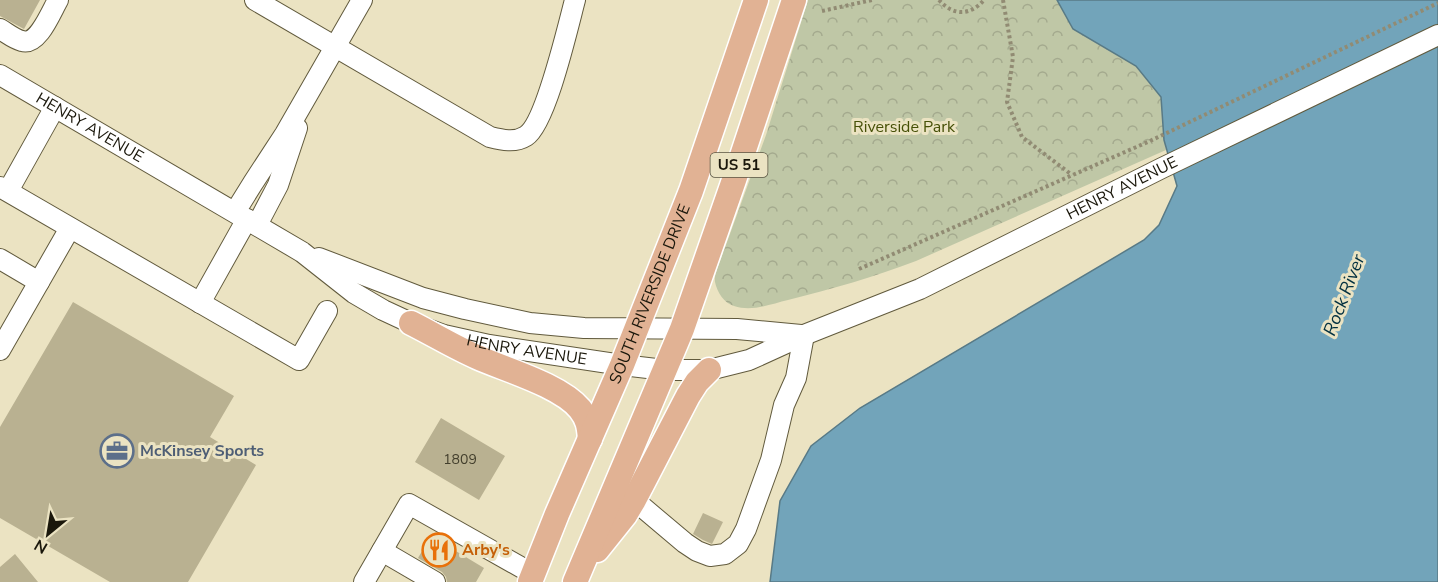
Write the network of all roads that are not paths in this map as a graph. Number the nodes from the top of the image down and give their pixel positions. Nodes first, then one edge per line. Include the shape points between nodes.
1 (58, 0) edge
2 (255, 0) edge
3 (362, 0) edge
4 (575, 0) edge
5 (756, 0) edge
6 (794, 0) edge
7 (0, 30) edge
8 (1438, 35) edge
9 (335, 46) junction
10 (0, 75) edge
11 (55, 107) junction
12 (4, 189) edge
13 (246, 219) junction
14 (70, 228) junction
15 (302, 252) junction
16 (0, 259) edge
17 (39, 282) junction
18 (200, 303) junction
19 (327, 311) dead end
20 (411, 323) junction
21 (636, 329) junction
22 (682, 329) junction
23 (804, 335) junction
24 (2, 341) edge
25 (622, 365) junction
26 (665, 369) junction
27 (709, 370) junction
28 (590, 439) junction
29 (634, 500) junction
30 (382, 550) junction
31 (531, 578) edge
32 (577, 578) edge
33 (364, 582) edge
34 (435, 582) edge

1 - 7 street via 31,41 22,41
2 - 9 street
3 - 9 street
4 - 9 street via 546,103 531,132 513,140 490,137
5 - 21 main road, SOUTH RIVERSIDE DRIVE / US 51 via 691,191
6 - 22 main road, US 51
8 - 23 street, HENRY AVENUE via 920,289
9 - 13 street via 306,96 278,185
10 - 11 street, HENRY AVENUE
11 - 12 street
11 - 13 street, HENRY AVENUE
12 - 14 street
13 - 15 street, HENRY AVENUE
13 - 18 street
14 - 17 street
14 - 18 street
15 - 20 street, HENRY AVENUE via 354,293
15 - 21 street, HENRY AVENUE via 423,298 465,309 549,325
16 - 17 street
17 - 24 street
18 - 19 street via 299,360
20 - 25 street, HENRY AVENUE via 489,345
20 - 28 main road via 475,357 566,397 585,416
21 - 22 street, HENRY AVENUE
21 - 25 main road, SOUTH RIVERSIDE DRIVE / US 51
22 - 23 street, HENRY AVENUE
22 - 26 main road, US 51
23 - 27 street, HENRY AVENUE via 749,360
23 - 29 street via 796,378 784,405 771,460 738,544 725,554 710,556 697,551
25 - 26 street, HENRY AVENUE
25 - 28 main road, SOUTH RIVERSIDE DRIVE / US 51
26 - 27 street, HENRY AVENUE
26 - 32 main road, US 51
27 - 29 main road via 688,396
28 - 31 main road, SOUTH RIVERSIDE DRIVE / US 51
29 - 32 main road
30 - 31 street via 409,504
30 - 33 street
30 - 34 street

